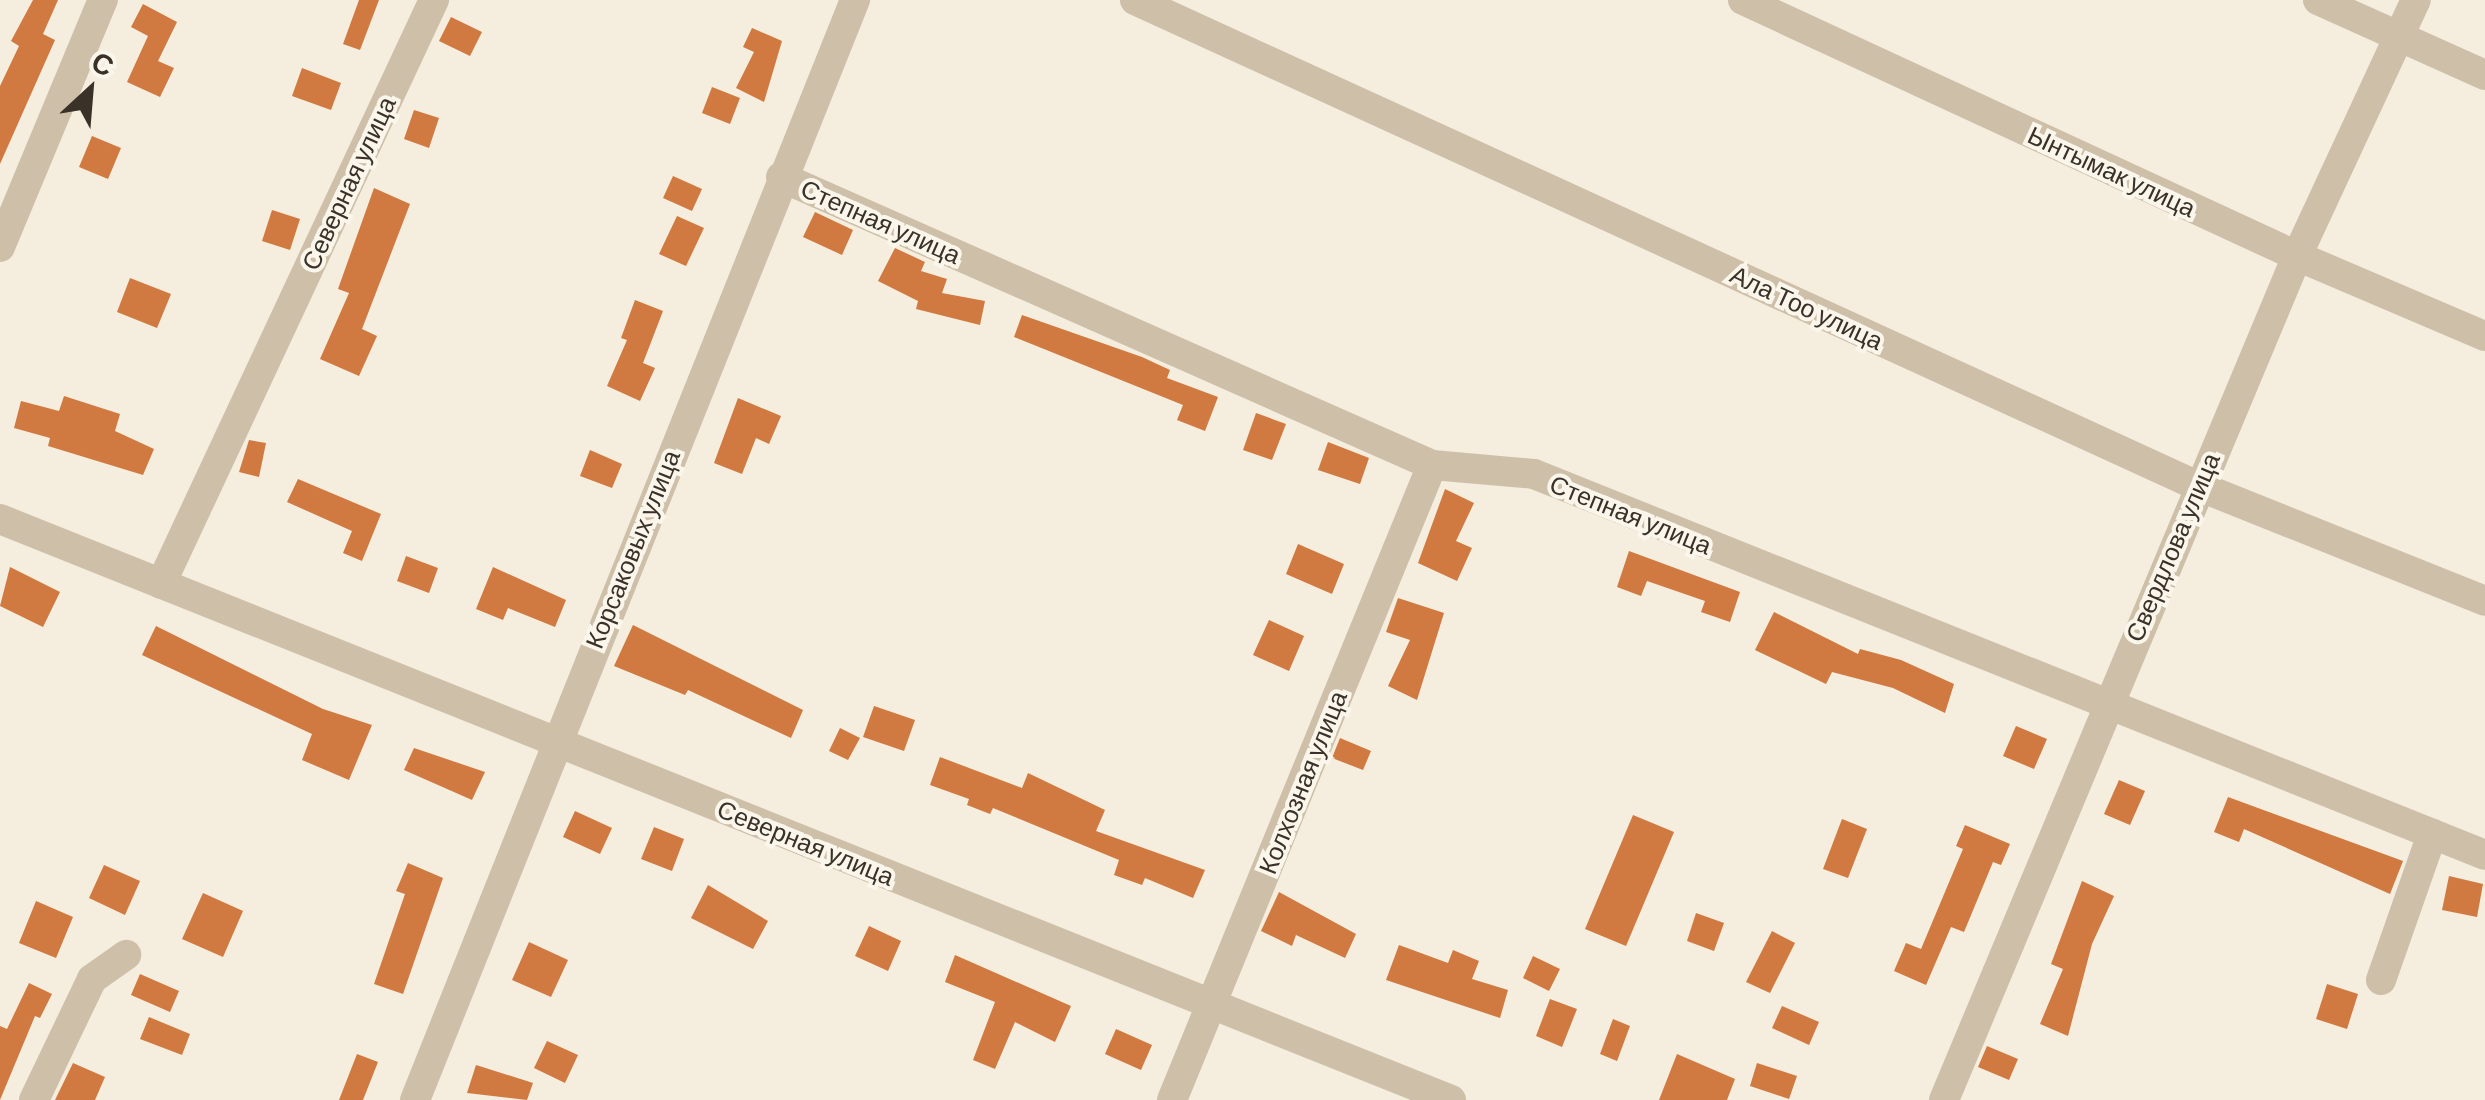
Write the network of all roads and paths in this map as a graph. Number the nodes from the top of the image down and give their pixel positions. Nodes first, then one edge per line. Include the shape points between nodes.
1 (103, 0) edge
2 (434, 0) edge
3 (855, 0) edge
4 (1135, 0) edge
5 (1743, 0) edge
6 (2318, 0) edge
7 (2416, 0) edge
8 (2399, 37) junction
9 (2485, 75) edge
10 (781, 177) junction
11 (0, 246) edge
12 (2296, 256) junction
13 (2485, 336) edge
14 (1432, 464) junction
15 (2198, 486) junction
16 (0, 519) edge
17 (162, 584) junction
18 (2485, 602) edge
19 (2104, 705) junction
20 (555, 742) junction
21 (2432, 834) junction
22 (2485, 855) edge
23 (126, 954) dead end
24 (2381, 980) dead end
25 (1211, 1004) junction
26 (34, 1100) edge
27 (415, 1100) edge
28 (1172, 1100) edge
29 (1451, 1100) edge
30 (1944, 1100) edge

1 - 11 street
2 - 17 street, Северная улица
3 - 10 street, Корсаковых улица
4 - 15 street, Ала Тоо улица
5 - 12 street, Ынтымак улица
6 - 8 street
7 - 8 street, Свердлова улица
8 - 9 street
8 - 12 street, Свердлова улица
10 - 14 street, Степная улица
10 - 20 street, Корсаковых улица
12 - 13 street, Ынтымак улица
12 - 15 street, Свердлова улица
14 - 19 street, Степная улица via 1534,474
14 - 25 street, Колхозная улица
15 - 18 street, Ала Тоо улица
15 - 19 street, Свердлова улица
16 - 17 street, Северная улица
17 - 20 street, Северная улица
19 - 21 street, Степная улица
19 - 30 street, Свердлова улица
20 - 25 street, Северная улица
20 - 27 street, Корсаковых улица
21 - 22 street, Степная улица
21 - 24 street
23 - 26 street via 92,979
25 - 28 street, Колхозная улица
25 - 29 street, Северная улица

